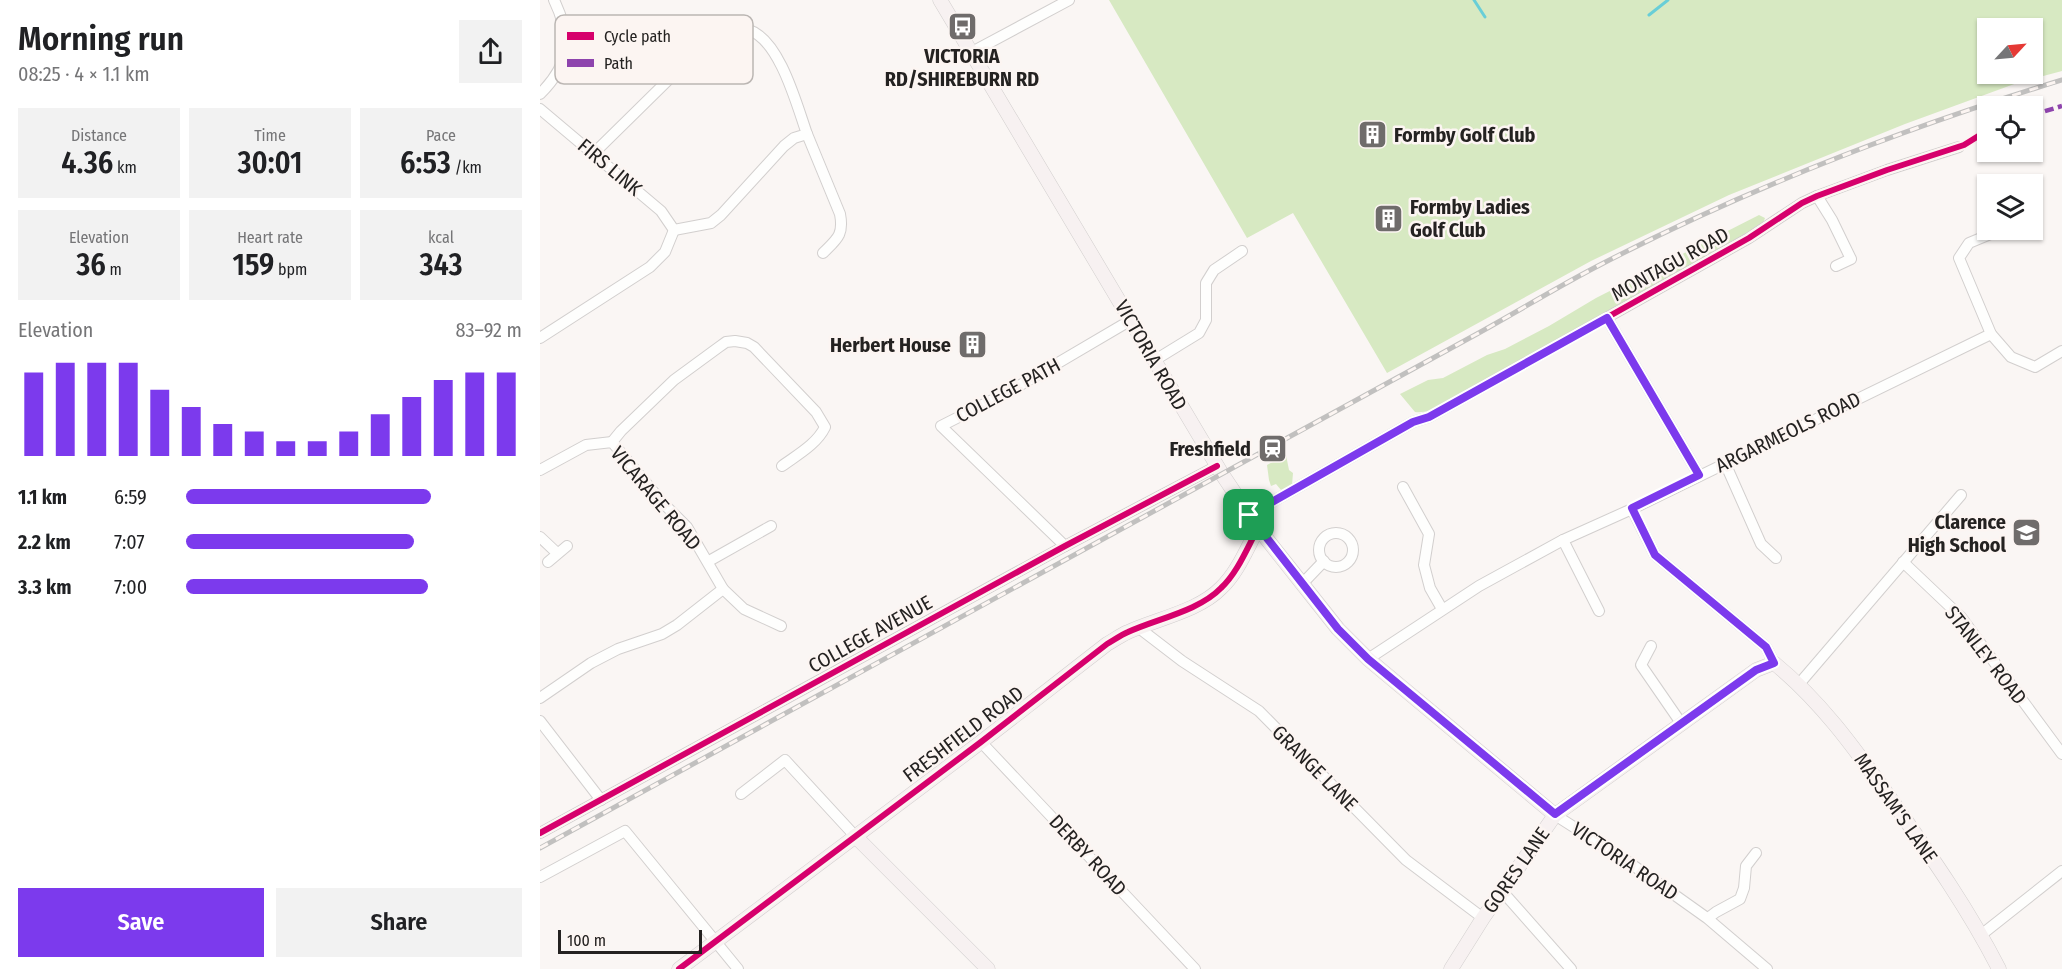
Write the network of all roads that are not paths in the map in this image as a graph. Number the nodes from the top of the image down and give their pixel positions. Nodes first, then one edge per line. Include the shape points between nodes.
1 (554, 0) edge
2 (940, 0) edge
3 (1069, 0) edge
4 (559, 15) edge
5 (753, 32) edge
6 (972, 52) junction
7 (555, 76) edge
8 (664, 84) edge
9 (540, 93) edge
10 (540, 109) edge
11 (807, 134) junction
12 (1959, 147) dead end
13 (594, 153) junction
14 (1817, 196) junction
15 (674, 230) junction
16 (1977, 240) edge
17 (1242, 251) dead end
18 (823, 253) dead end
19 (1836, 266) dead end
20 (1607, 318) junction
21 (1131, 320) junction
22 (1991, 334) junction
23 (540, 338) edge
24 (2062, 351) edge
25 (1155, 360) junction
26 (612, 441) junction
27 (1725, 463) junction
28 (782, 466) dead end
29 (1217, 466) junction
30 (540, 470) edge
31 (1699, 475) junction
32 (1403, 487) dead end
33 (1961, 495) dead end
34 (1632, 508) junction
35 (1249, 515) junction
36 (771, 526) dead end
37 (1258, 528) junction
38 (540, 537) edge
39 (1563, 540) junction
40 (567, 546) dead end
41 (1065, 546) junction
42 (556, 553) junction
43 (1776, 558) dead end
44 (709, 561) junction
45 (1324, 561) dead end
46 (548, 562) dead end
47 (1903, 562) junction
48 (1302, 584) junction
49 (723, 589) junction
50 (1442, 609) junction
51 (1599, 612) dead end
52 (781, 626) dead end
53 (1139, 628) junction
54 (1651, 646) dead end
55 (1368, 659) junction
56 (1774, 663) junction
57 (1799, 684) junction
58 (540, 698) edge
59 (540, 721) edge
60 (1681, 723) junction
61 (981, 742) junction
62 (2062, 754) edge
63 (741, 794) dead end
64 (601, 800) junction
65 (1555, 814) junction
66 (540, 833) edge
67 (855, 836) junction
68 (1756, 853) dead end
69 (2062, 871) edge
70 (540, 877) edge
71 (1502, 891) junction
72 (1483, 918) junction
73 (1708, 918) junction
74 (1982, 935) junction
75 (716, 942) junction
76 (679, 969) edge
77 (738, 969) edge
78 (988, 969) edge
79 (1195, 969) edge
80 (1451, 969) edge
81 (1571, 969) edge
82 (1767, 969) edge
83 (1998, 969) edge

1 - 4 street
2 - 6 street, VICTORIA ROAD
3 - 6 street
5 - 11 street via 767,42 777,58
6 - 21 street, VICTORIA ROAD
7 - 9 street
8 - 13 street
10 - 13 street, FIRS LINK
11 - 15 street via 784,146 711,223
11 - 18 street via 842,227 838,238
12 - 14 street, MONTAGU ROAD
13 - 15 street, FIRS LINK via 662,211
14 - 19 street via 1857,259
14 - 20 street, MONTAGU ROAD
15 - 23 street via 664,252 650,267
16 - 22 street via 1969,243 1959,258
17 - 25 street via 1214,270 1206,283 1206,320 1199,333
20 - 31 street
20 - 35 street, MONTAGU ROAD
21 - 25 street, VICTORIA ROAD
21 - 41 street, COLLEGE PATH via 1012,390 940,426
22 - 24 street via 2011,357 2035,367
22 - 27 street, ARGARMEOLS ROAD
25 - 29 street, VICTORIA ROAD
26 - 28 street via 682,373 726,342 742,341 766,359 816,412 825,427 815,441
26 - 30 street, VICARAGE ROAD via 586,445
26 - 44 street, VICARAGE ROAD via 687,527
27 - 31 street, ARGARMEOLS ROAD
27 - 43 street via 1761,544
29 - 35 street, VICTORIA ROAD
29 - 41 street, COLLEGE AVENUE
31 - 34 street, ARGARMEOLS ROAD
32 - 50 street via 1429,534 1424,565 1430,588
33 - 47 street
34 - 39 street, ARGARMEOLS ROAD
34 - 56 street via 1655,555 1766,647
35 - 37 street, VICTORIA ROAD
36 - 44 street
37 - 48 street, VICTORIA ROAD
37 - 53 street, FRESHFIELD ROAD via 1221,588 1169,617
38 - 42 street
39 - 50 street, ARGARMEOLS ROAD
39 - 51 street
40 - 42 street
41 - 64 street, COLLEGE AVENUE
42 - 46 street
44 - 49 street, VICARAGE ROAD
45 - 48 street
47 - 57 street
47 - 62 street, STANLEY ROAD via 1961,617
48 - 55 street, VICTORIA ROAD
49 - 52 street via 744,609
49 - 58 street via 662,634 600,658
50 - 55 street, ARGARMEOLS ROAD
53 - 61 street, FRESHFIELD ROAD via 1107,644
53 - 72 street, GRANGE LANE via 1259,711 1406,860
54 - 60 street via 1641,665
55 - 65 street, VICTORIA ROAD
56 - 57 street, MASSAM'S LANE
56 - 60 street, GORES LANE via 1756,670
57 - 74 street, MASSAM'S LANE via 1851,744
59 - 64 street
60 - 65 street, GORES LANE
61 - 67 street, FRESHFIELD ROAD
61 - 79 street, DERBY ROAD
63 - 67 street via 785,760
64 - 66 street, COLLEGE AVENUE
65 - 71 street, GORES LANE
65 - 73 street, VICTORIA ROAD
67 - 75 street, FRESHFIELD ROAD
67 - 78 street
68 - 73 street via 1746,866 1740,899
69 - 74 street
70 - 75 street via 625,831
71 - 72 street, GORES LANE
71 - 81 street
72 - 80 street, GORES LANE
73 - 82 street, VICTORIA ROAD
74 - 83 street, MASSAM'S LANE
75 - 76 street, FRESHFIELD ROAD
75 - 77 street

